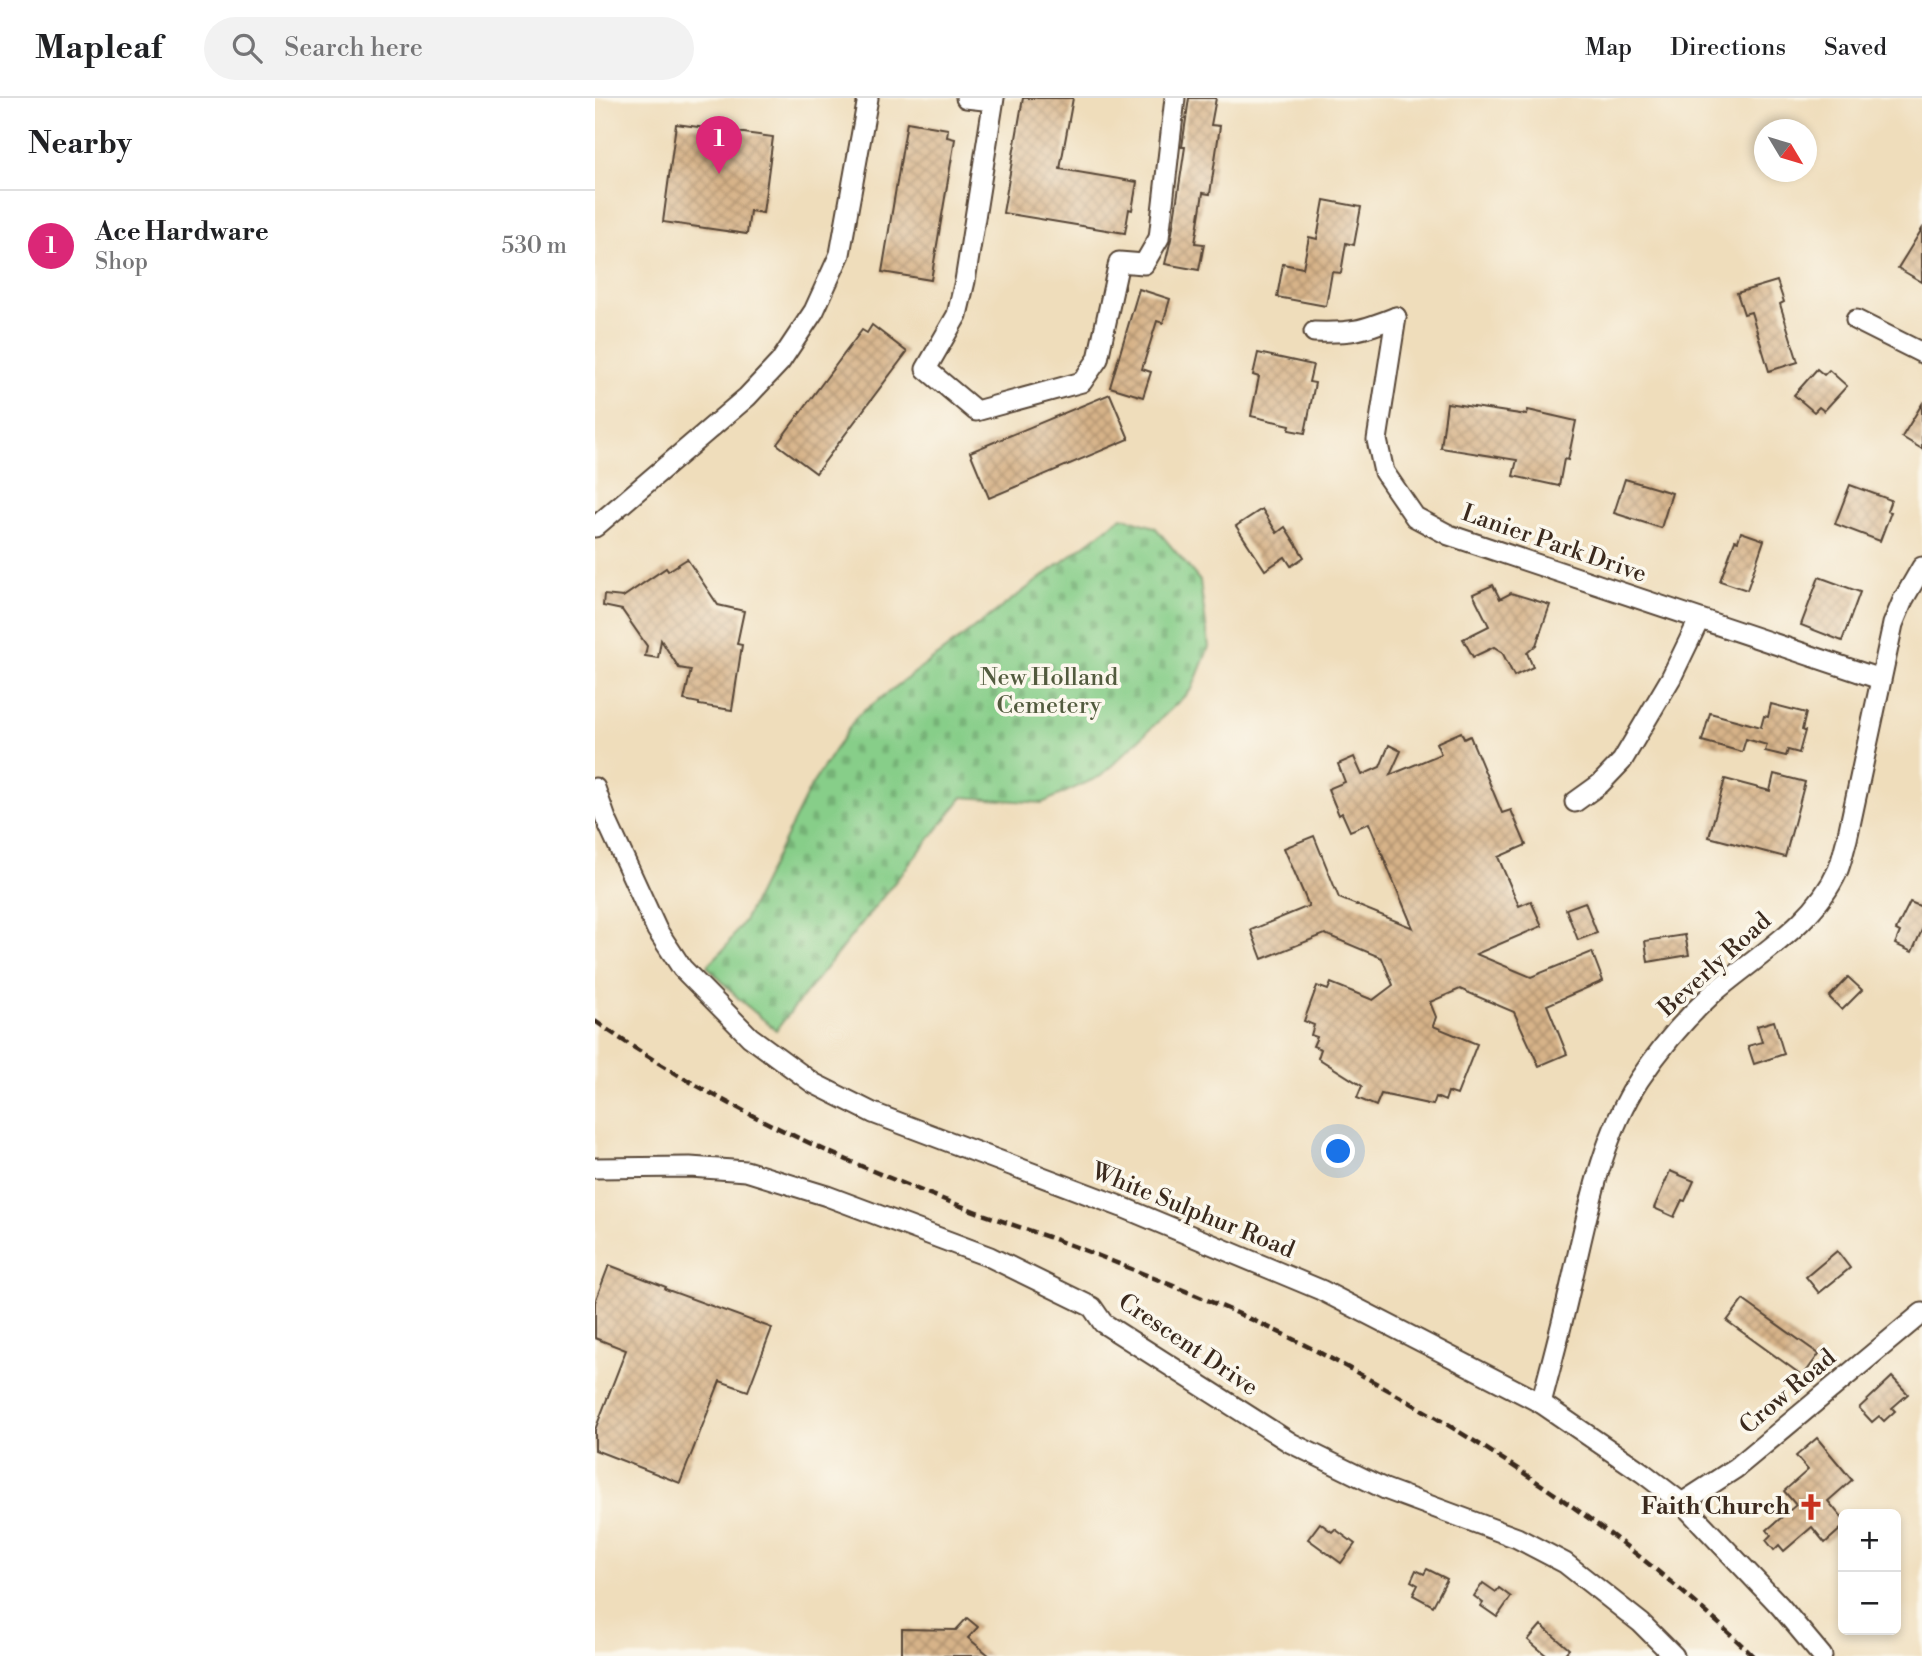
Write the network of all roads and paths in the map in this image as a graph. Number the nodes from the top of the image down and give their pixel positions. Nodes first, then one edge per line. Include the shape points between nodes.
1 (868, 98) edge
2 (966, 98) edge
3 (1175, 98) edge
4 (994, 100) edge
5 (1856, 320) dead end
6 (1314, 332) dead end
7 (1922, 354) edge
8 (595, 527) edge
9 (1922, 567) edge
10 (1699, 620) junction
11 (1880, 680) junction
12 (595, 788) edge
13 (1575, 802) dead end
14 (595, 1168) edge
15 (1922, 1313) edge
16 (1541, 1402) junction
17 (1682, 1503) junction
18 (1674, 1656) edge
19 (1822, 1656) edge

1 - 8 street via 840,254 814,311 780,362 747,397
2 - 4 street
3 - 4 street via 1159,238 1144,264 1119,262 1098,359 1082,382 976,411 926,369 957,315
5 - 7 street
6 - 10 street, Lanier Park Drive via 1356,331 1396,317 1377,440 1384,472 1415,517 1449,535
9 - 11 street, Beverly Road via 1893,624
10 - 11 street, Lanier Park Drive
10 - 13 street via 1622,761
11 - 16 street, Beverly Road via 1847,839 1825,891 1782,937 1710,996 1682,1026 1659,1052 1619,1116 1590,1202
12 - 16 street, White Sulphur Road via 657,930 682,968 750,1037 813,1083 873,1113 1295,1278
14 - 18 street, Crescent Drive via 746,1171 990,1257 1092,1307 1103,1324 1291,1443 1385,1489 1517,1538 1565,1563 1641,1623
15 - 17 street, Crow Road via 1735,1468
16 - 17 street, White Sulphur Road
17 - 19 street, White Sulphur Road

